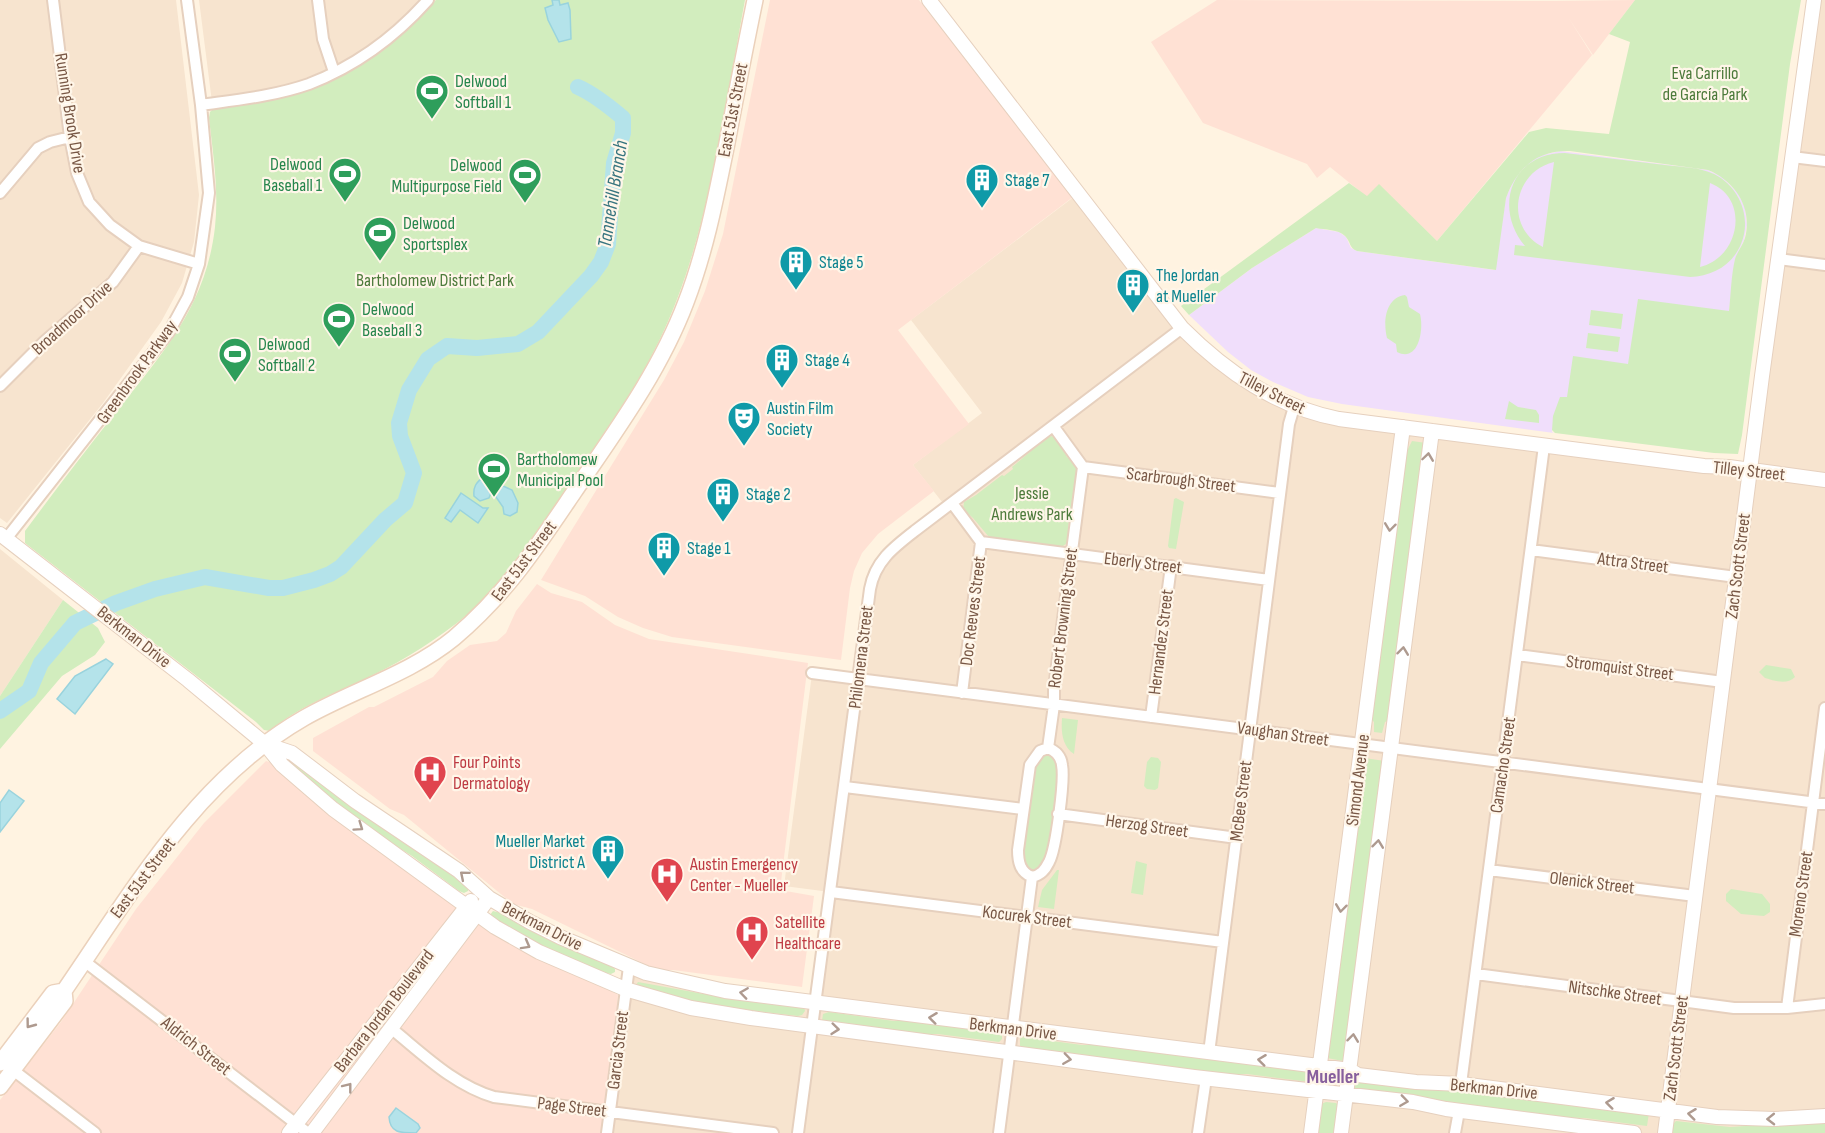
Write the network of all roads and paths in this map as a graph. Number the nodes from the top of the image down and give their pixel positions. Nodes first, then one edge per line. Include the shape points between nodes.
1 (53, 0) edge
2 (187, 0) edge
3 (318, 0) edge
4 (428, 0) edge
5 (755, 0) edge
6 (929, 0) edge
7 (1814, 0) edge
8 (334, 72) junction
9 (201, 105) junction
10 (70, 137) junction
11 (1792, 157) junction
12 (1825, 161) edge
13 (0, 193) edge
14 (139, 246) junction
15 (1778, 259) junction
16 (200, 264) junction
17 (1825, 266) edge
18 (1182, 328) junction
19 (0, 386) edge
20 (1294, 407) junction
21 (1054, 426) junction
22 (1403, 427) junction
23 (1432, 431) junction
24 (1544, 446) junction
25 (1083, 467) junction
26 (1750, 470) junction
27 (1825, 480) edge
28 (1280, 493) junction
29 (952, 503) junction
30 (3, 537) edge
31 (981, 542) junction
32 (1531, 550) junction
33 (1071, 554) junction
34 (1171, 566) junction
35 (1736, 577) junction
36 (1269, 580) junction
37 (1517, 655) junction
38 (812, 673) dead end
39 (858, 679) junction
40 (1723, 682) junction
41 (962, 693) junction
42 (1054, 705) junction
43 (1825, 708) edge
44 (1151, 717) junction
45 (1250, 730) junction
46 (265, 744) junction
47 (1362, 745) junction
48 (1048, 748) junction
49 (1391, 748) junction
50 (1503, 762) junction
51 (845, 787) junction
52 (1709, 789) junction
53 (1813, 803) junction
54 (1825, 804) edge
55 (1023, 809) junction
56 (1058, 814) junction
57 (1237, 838) junction
58 (1489, 870) junction
59 (1032, 877) junction
60 (831, 892) junction
61 (485, 895) junction
62 (1695, 896) junction
63 (472, 910) junction
64 (1026, 916) junction
65 (1223, 942) junction
66 (84, 961) junction
67 (629, 966) junction
68 (1476, 974) junction
69 (625, 988) junction
70 (1682, 1002) junction
71 (815, 1003) junction
72 (1825, 1004) edge
73 (1787, 1008) junction
74 (812, 1026) junction
75 (1012, 1028) junction
76 (392, 1029) junction
77 (1009, 1051) junction
78 (1209, 1053) junction
79 (1320, 1066) junction
80 (7, 1067) edge
81 (1350, 1070) junction
82 (1206, 1078) junction
83 (1461, 1084) junction
84 (0, 1087) edge
85 (1317, 1092) junction
86 (1346, 1096) junction
87 (1458, 1111) junction
88 (1668, 1111) junction
89 (610, 1112) junction
90 (1825, 1116) edge
91 (293, 1128) edge
92 (95, 1133) edge
93 (310, 1133) edge
94 (607, 1133) edge
95 (773, 1133) edge
96 (798, 1133) edge
97 (999, 1133) edge
98 (1198, 1133) edge
99 (1311, 1133) edge
100 (1341, 1133) edge
101 (1455, 1133) edge
102 (1634, 1133) edge
103 (1665, 1133) edge

1 - 10 street, Running Brook Drive
2 - 9 street, Greenbrook Parkway
3 - 8 street via 323,39
4 - 8 street via 373,52
5 - 46 main road, East 51st Street via 699,265 664,350 610,440 524,566 491,605 452,640 410,666 303,718
6 - 18 street, Tilley Street
7 - 11 street, Zach Scott Street
8 - 9 street via 270,94
9 - 16 street, Greenbrook Parkway via 209,193
10 - 13 street via 38,148
10 - 14 street, Running Brook Drive via 77,173 89,202 110,225
11 - 12 street
11 - 15 street, Zach Scott Street
14 - 16 street, Running Brook Drive
14 - 19 street, Broadmoor Drive via 113,282
15 - 17 street
15 - 26 street, Zach Scott Street
16 - 30 street, Greenbrook Parkway via 170,332
18 - 20 street, Tilley Street via 1237,376
18 - 21 street, Philomena Street
20 - 22 street, Tilley Street via 1318,415
20 - 28 street, McBee Street via 1288,424
21 - 25 street
21 - 29 street, Philomena Street
22 - 23 street, Tilley Street
22 -> 47 street, Simond Avenue
23 - 24 street, Tilley Street
49 -> 23 street, Simond Avenue
24 - 26 street, Tilley Street
24 - 32 street, Camacho Street
25 - 28 street, Scarbrough Street
25 - 33 street, Robert Browning Street
26 - 27 street, Tilley Street
26 - 35 street, Zach Scott Street
28 - 36 street, McBee Street
29 - 31 street, Doc Reeves Street
29 - 39 street, Philomena Street via 891,550 878,566 870,589
30 - 46 street, Berkman Drive via 165,661
31 - 33 street, Eberly Street
31 - 41 street, Doc Reeves Street
32 - 35 street, Attra Street
32 - 37 street, Camacho Street
33 - 34 street, Eberly Street
33 - 42 street, Robert Browning Street
34 - 36 street, Eberly Street
34 - 44 street, Hernandez Street
35 - 40 street, Zach Scott Street
36 - 45 street, McBee Street
37 - 40 street, Stromquist Street
37 - 50 street, Camacho Street
38 - 39 street, Vaughan Street
39 - 41 street, Vaughan Street
39 - 51 street, Philomena Street
40 - 52 street, Zach Scott Street
41 - 42 street, Vaughan Street
42 - 44 street, Vaughan Street
42 - 48 street, Robert Browning Street
43 - 53 street, Moreno Street
44 - 45 street, Vaughan Street
45 - 47 street, Vaughan Street
45 - 57 street, McBee Street
61 -> 46 street, Berkman Drive via 459,871 292,753
46 -> 63 street, Berkman Drive via 282,765 333,809
46 - 66 main road, East 51st Street via 225,777 181,827 126,897
47 - 49 street, Vaughan Street
47 -> 79 street, Simond Avenue
48 - 55 street via 1040,751 1030,765
48 - 56 street via 1055,750 1062,764
49 - 50 street, Vaughan Street
81 -> 49 street, Simond Avenue
50 - 52 street, Vaughan Street
50 - 58 street, Camacho Street
51 - 55 street
51 - 60 street, Philomena Street
52 - 53 street, Vaughan Street
52 - 62 street, Zach Scott Street
53 - 54 street, Vaughan Street
53 - 73 street, Moreno Street
55 - 59 street via 1018,861
56 - 57 street, Herzog Street
56 - 59 street via 1051,860 1043,872
57 - 65 street, McBee Street
58 - 62 street, Olenick Street
58 - 68 street, Camacho Street
59 - 64 street
60 - 64 street, Kocurek Street
60 - 71 street, Philomena Street
61 - 63 street, Barbara Jordan Boulevard
61 - 67 street, Berkman Drive via 560,938
62 - 70 street, Zach Scott Street
63 -> 69 street, Berkman Drive via 539,952
63 - 76 street, Barbara Jordan Boulevard
63 - 91 street, Barbara Jordan Boulevard
64 - 65 street, Kocurek Street
64 - 75 street
65 - 78 street, McBee Street
66 - 80 main road, East 51st Street via 64,991 65,1000
66 - 91 street, Aldrich Street
67 - 69 street, Garcia Street
71 -> 67 street, Berkman Drive via 707,988
68 - 70 street, Nitschke Street
68 - 83 street, Camacho Street
69 - 74 street, Berkman Drive via 692,1008
69 - 89 street, Garcia Street
70 - 73 street, Nitschke Street via 1734,1008
70 - 88 street, Zach Scott Street
71 - 74 street, Philomena Street
75 -> 71 street, Berkman Drive
72 - 73 street, Nitschke Street
74 -> 77 street, Berkman Drive
74 - 96 street, Philomena Street
75 - 77 street
75 - 78 street, Berkman Drive
76 - 89 street, Page Street via 458,1081 481,1093
93 -> 76 street, Barbara Jordan Boulevard
77 -> 82 street, Berkman Drive
77 - 97 street
79 -> 78 street, Berkman Drive
79 - 81 street, Berkman Drive
79 - 85 street, Simond Avenue
80 - 84 main road, East 51st Street
80 - 92 street
81 - 83 street, Berkman Drive via 1358,1075
81 - 86 street, Simond Avenue
82 - 85 street, Berkman Drive
82 - 98 street
88 -> 83 street, Berkman Drive
85 - 86 street, Berkman Drive
85 - 99 street, Simond Avenue
86 -> 87 street, Berkman Drive
86 - 100 street, Simond Avenue
87 - 101 street
87 - 102 street, Berkman Drive
90 -> 88 street, Berkman Drive via 1742,1119
88 - 103 street, Zach Scott Street
89 - 94 street, Garcia Street
89 - 95 street, Page Street
91 - 93 street, Aldrich Street

